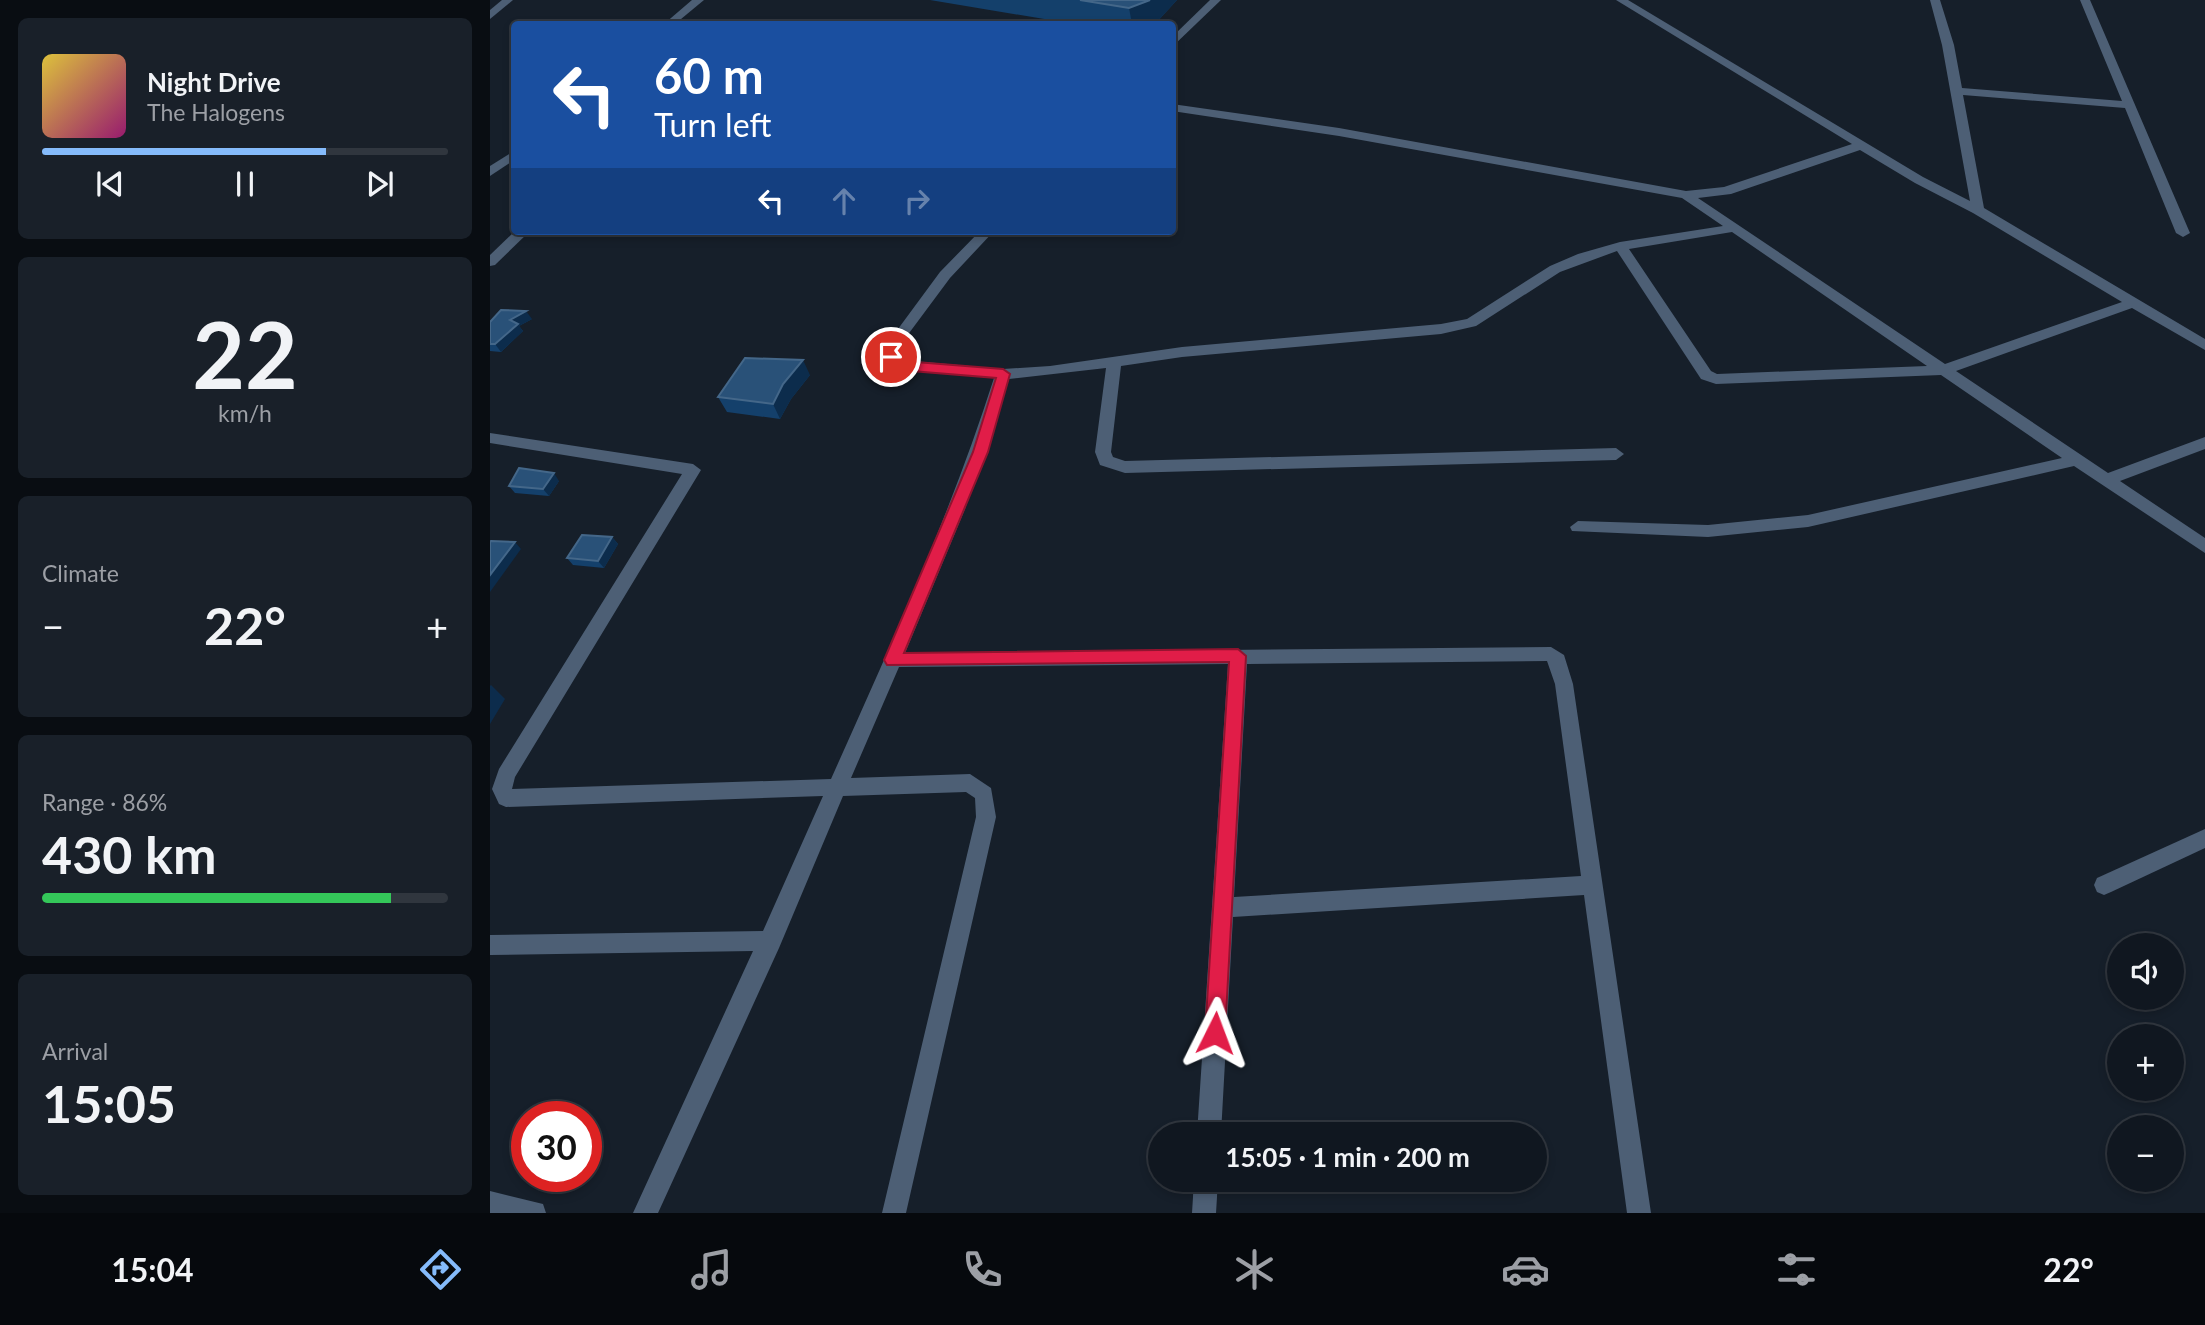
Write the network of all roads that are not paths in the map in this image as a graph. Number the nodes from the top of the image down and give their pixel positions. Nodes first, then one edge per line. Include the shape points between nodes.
1 (508, 0) edge
2 (699, 0) edge
3 (1216, 0) edge
4 (1620, 0) edge
5 (1935, 0) edge
6 (2085, 0) edge
7 (490, 16) edge
8 (673, 21) edge
9 (1176, 40) edge
10 (1955, 90) junction
11 (2130, 105) junction
12 (1176, 108) edge
13 (1862, 145) junction
14 (511, 157) edge
15 (490, 172) edge
16 (1686, 195) junction
17 (1978, 210) junction
18 (1735, 228) junction
19 (2183, 233) dead end
20 (519, 235) edge
21 (983, 235) edge
22 (1620, 246) junction
23 (490, 262) edge
24 (2134, 302) junction
25 (2205, 345) edge
26 (1114, 360) junction
27 (1943, 370) junction
28 (1003, 374) junction
29 (491, 439) edge
30 (2205, 443) edge
31 (1616, 454) dead end
32 (2076, 460) junction
33 (2106, 480) junction
34 (1578, 527) dead end
35 (2205, 547) edge
36 (1238, 656) junction
37 (893, 660) junction
38 (838, 786) junction
39 (2205, 838) edge
40 (1593, 885) junction
41 (2104, 885) dead end
42 (1223, 908) junction
43 (771, 941) junction
44 (490, 945) edge
45 (1210, 1122) edge
46 (1205, 1192) edge
47 (490, 1203) edge
48 (534, 1213) edge
49 (645, 1213) edge
50 (894, 1213) edge
51 (1204, 1213) edge
52 (1639, 1213) edge

1 - 7 street
2 - 8 street
3 - 9 street
4 - 13 street
5 - 10 street
6 - 11 street
10 - 11 street
10 - 17 street
11 - 19 street
12 - 16 street
13 - 16 street via 1726,191
13 - 17 street
14 - 15 street
16 - 18 street
17 - 24 street
18 - 22 street
18 - 27 street
20 - 23 street
21 - 28 street via 918,308 891,348 891,357 899,365
22 - 26 street via 1555,270 1471,323
22 - 27 street via 1706,375 1724,380
24 - 25 street
24 - 27 street
26 - 28 street
26 - 31 street via 1103,452 1106,461 1125,467
27 - 32 street
28 - 37 street via 980,452
29 - 38 street via 693,470 506,775 502,789 506,799
30 - 33 street
32 - 33 street
32 - 34 street via 1808,521 1708,531
33 - 35 street
36 - 37 street
36 - 40 street via 1551,654 1558,660 1564,684
36 - 42 street
37 - 38 street
38 - 43 street
38 - 50 street via 970,783 984,794 986,817
39 - 41 street
40 - 42 street
40 - 52 street
42 - 45 street
43 - 44 street
43 - 49 street
46 - 51 street
47 - 48 street

